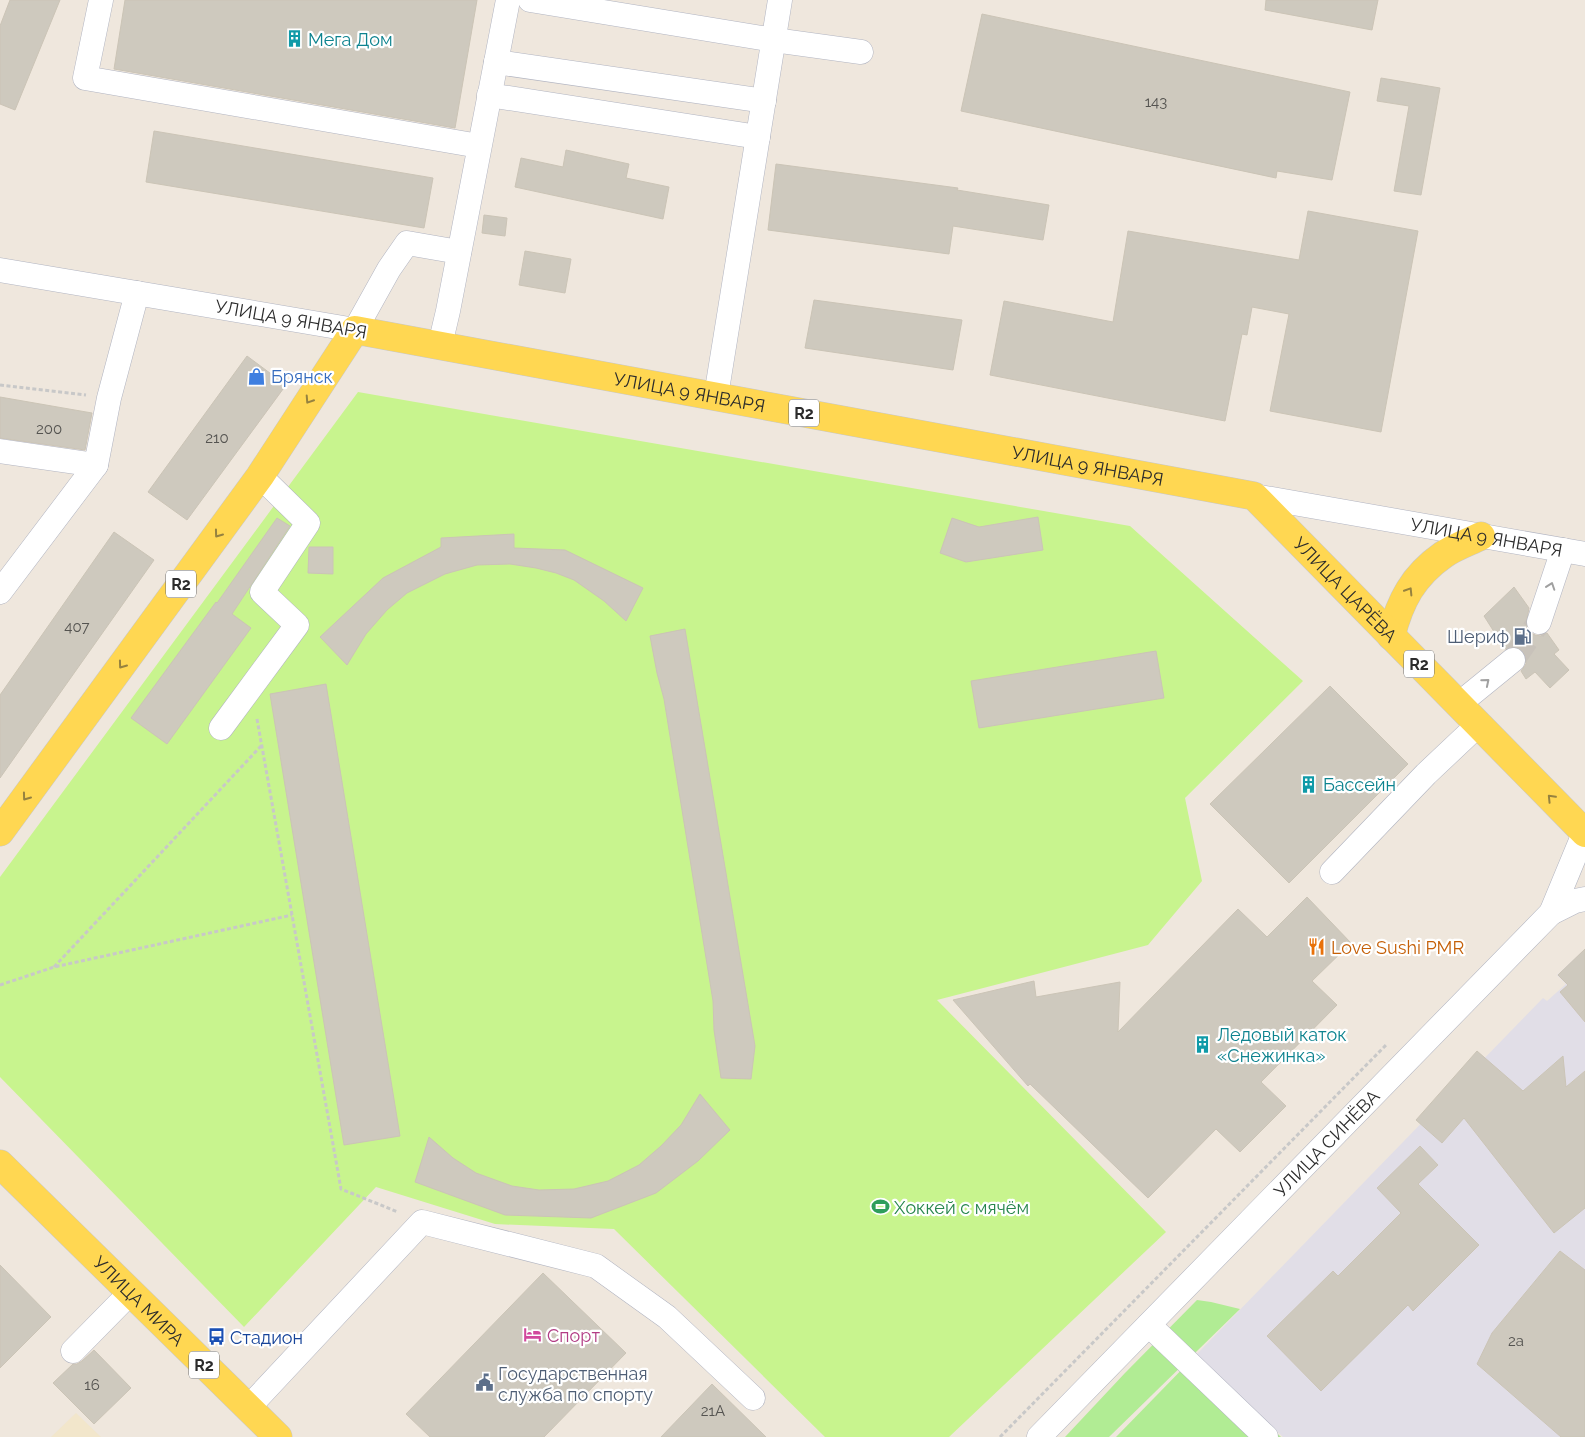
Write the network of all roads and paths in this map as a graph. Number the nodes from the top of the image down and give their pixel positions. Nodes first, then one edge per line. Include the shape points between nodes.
1 (101, 0) edge
2 (508, 0) edge
3 (530, 0) edge
4 (780, 0) edge
5 (774, 40) junction
6 (861, 52) dead end
7 (496, 62) junction
8 (489, 95) junction
9 (764, 101) junction
10 (758, 137) junction
11 (479, 146) junction
12 (459, 252) junction
13 (0, 270) edge
14 (137, 293) junction
15 (355, 330) junction
16 (440, 345) junction
17 (0, 385) edge
18 (716, 396) junction
19 (109, 398) junction
20 (0, 451) edge
21 (96, 465) junction
22 (260, 476) junction
23 (1254, 496) junction
24 (1481, 536) junction
25 (1574, 552) edge
26 (0, 592) edge
27 (1539, 622) tunnel mouth
28 (1392, 636) junction
29 (1513, 660) tunnel mouth
30 (252, 687) junction
31 (1459, 704) junction
32 (1479, 724) junction
33 (221, 728) dead end
34 (262, 745) junction
35 (0, 832) edge
36 (1585, 832) edge
37 (1332, 872) dead end
38 (1585, 899) edge
39 (1551, 913) junction
40 (292, 915) junction
41 (54, 967) junction
42 (0, 985) edge
43 (1388, 1043) dead end
44 (0, 1164) edge
45 (422, 1222) junction
46 (131, 1292) junction
47 (1149, 1325) junction
48 (74, 1351) dead end
49 (753, 1398) dead end
50 (248, 1408) junction
51 (278, 1437) edge
52 (1000, 1437) edge
53 (1039, 1437) edge
54 (1266, 1437) edge

1 - 11 street via 85,78
2 - 7 street
3 - 5 street
4 - 5 street
5 - 6 street
5 - 9 street
7 - 8 street
7 - 9 street
8 - 10 street
8 - 11 street
9 - 10 street
10 - 18 street
11 - 12 street
12 - 15 street via 407,243
12 - 16 street
13 - 14 street, УЛИЦА 9 ЯНВАРЯ
14 - 15 street, УЛИЦА 9 ЯНВАРЯ
14 - 19 street
15 - 16 main road, УЛИЦА 9 ЯНВАРЯ / R2
15 -> 22 main road, R2
16 - 18 main road, УЛИЦА 9 ЯНВАРЯ / R2
17 - 19 path
18 - 23 main road, УЛИЦА 9 ЯНВАРЯ / R2
19 - 21 street
20 - 21 street
21 - 26 street
22 - 30 street via 308,523 262,592 297,625
22 -> 35 main road, R2
23 - 24 street, УЛИЦА 9 ЯНВАРЯ
23 - 28 main road, УЛИЦА ЦАРЁВА / R2
24 - 25 street, УЛИЦА 9 ЯНВАРЯ
28 -> 24 main road via 1398,612 1420,574 1444,554
27 -> 25 street
28 - 31 main road, УЛИЦА ЦАРЁВА / R2
31 -> 29 street
30 - 33 street
30 - 34 path
31 - 32 main road, УЛИЦА ЦАРЁВА / R2
36 -> 32 main road, УЛИЦА ЦАРЁВА / R2
32 - 37 street
34 - 40 path
34 - 41 path
36 - 39 street, УЛИЦА СИНЁВА
38 - 39 street
39 - 47 street, УЛИЦА СИНЁВА
40 - 41 path
40 - 45 path via 341,1189
41 - 42 path
43 - 52 path
44 - 46 main road, УЛИЦА МИРА / R2
45 - 49 street via 596,1266 667,1317
45 - 50 street
46 - 48 street
46 - 50 main road, УЛИЦА МИРА / R2
47 - 53 street, УЛИЦА СИНЁВА
47 - 54 street
50 - 51 main road, УЛИЦА МИРА / R2

